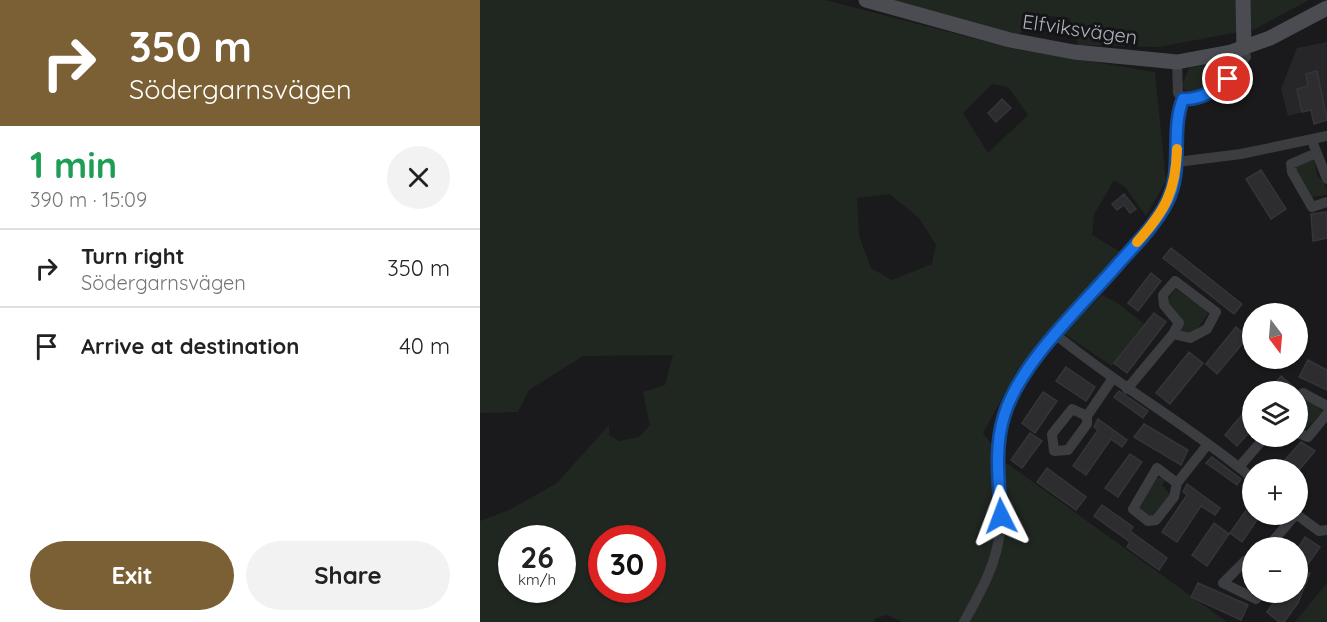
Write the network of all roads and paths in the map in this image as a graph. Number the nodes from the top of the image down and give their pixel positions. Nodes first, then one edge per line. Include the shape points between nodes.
1 (866, 0) edge
2 (1243, 0) edge
3 (1327, 8) edge
4 (1244, 48) junction
5 (1177, 62) junction
6 (1183, 99) junction
7 (1327, 136) edge
8 (1312, 139) junction
9 (1316, 153) junction
10 (1177, 162) junction
11 (1327, 179) edge
12 (1327, 202) edge
13 (1055, 333) junction
14 (1173, 334) junction
15 (1113, 378) junction
16 (1127, 389) junction
17 (1308, 396) edge
18 (1327, 406) edge
19 (1327, 414) edge
20 (1087, 416) dead end
21 (1308, 436) edge
22 (1208, 444) junction
23 (1256, 447) edge
24 (1239, 467) junction
25 (1242, 470) edge
26 (1177, 483) junction
27 (1308, 521) edge
28 (1287, 525) edge
29 (1323, 530) edge
30 (1276, 537) edge
31 (1242, 564) edge
32 (1242, 592) edge
33 (964, 622) edge

1 - 5 street, Elfviksvägen via 1010,40 1074,52
2 - 4 street
3 - 4 street, Elfviksvägen via 1286,32
4 - 5 street, Elfviksvägen
4 - 6 street via 1246,57 1223,83 1198,97
5 - 6 street via 1178,93
6 - 10 street via 1178,111
7 - 8 street
8 - 9 street
8 - 10 street
9 - 11 street
9 - 12 street via 1291,164 1292,172 1311,207
10 - 13 street via 1173,191 1158,217
13 - 15 street
13 - 33 street via 1024,377 1004,416 998,462 998,543 985,586
14 - 14 street via 1190,338 1207,329 1216,312 1175,281 1163,295 1164,305 1179,323
14 - 16 street
15 - 16 street
15 - 20 street
16 - 22 street
17 - 18 street
19 - 21 street
22 - 24 street
22 - 26 street
23 - 24 street
24 - 25 street
26 - 26 street via 1174,497 1156,520 1148,521 1133,509 1157,468
27 - 29 street
28 - 30 street
31 - 32 street via 1222,583

